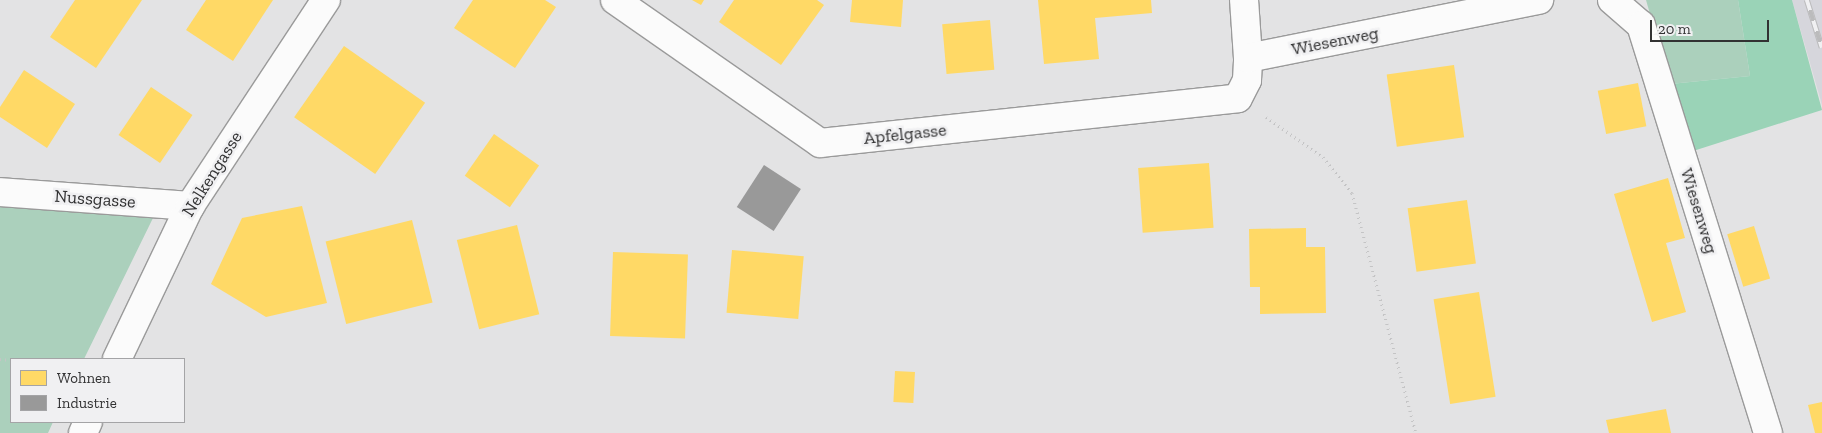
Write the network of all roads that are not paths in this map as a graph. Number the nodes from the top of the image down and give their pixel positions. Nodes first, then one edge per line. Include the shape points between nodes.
1 (326, 0) edge
2 (615, 0) edge
3 (1244, 0) edge
4 (1539, 0) edge
5 (1612, 0) edge
6 (1248, 58) junction
7 (0, 192) edge
8 (190, 206) junction
9 (117, 358) edge
10 (1768, 433) edge

1 - 8 street, Nelkengasse
2 - 6 street, Apfelgasse via 820,143 1238,98 1247,80
3 - 6 street
4 - 6 street, Wiesenweg
5 - 10 street, Wiesenweg via 1641,25
7 - 8 street, Nussgasse
8 - 9 street, Nelkengasse

